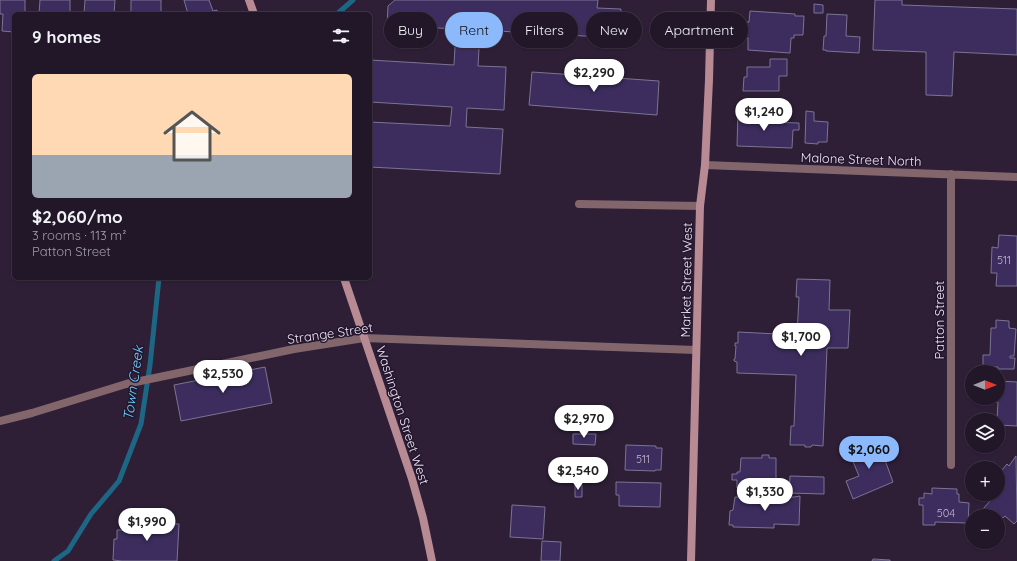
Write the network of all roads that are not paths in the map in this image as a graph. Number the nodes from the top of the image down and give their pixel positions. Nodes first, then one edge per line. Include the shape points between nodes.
1 (249, 0) edge
2 (711, 0) edge
3 (253, 12) edge
4 (705, 164) junction
5 (951, 174) junction
6 (1017, 177) edge
7 (579, 204) dead end
8 (700, 206) junction
9 (345, 280) edge
10 (364, 338) junction
11 (696, 350) junction
12 (0, 421) edge
13 (951, 465) dead end
14 (432, 561) edge
15 (691, 561) edge

1 - 3 main road
2 - 4 main road, Market Street West
4 - 5 street, Malone Street North
4 - 8 main road, Market Street West
5 - 6 street, Malone Street North
5 - 13 street, Patton Street
7 - 8 street
8 - 11 main road, Market Street West
9 - 10 main road, Washington Street West
10 - 11 street, Strange Street
10 - 12 street, Strange Street via 294,349 126,384
10 - 14 main road, Washington Street West via 412,478
11 - 15 main road, Market Street West

